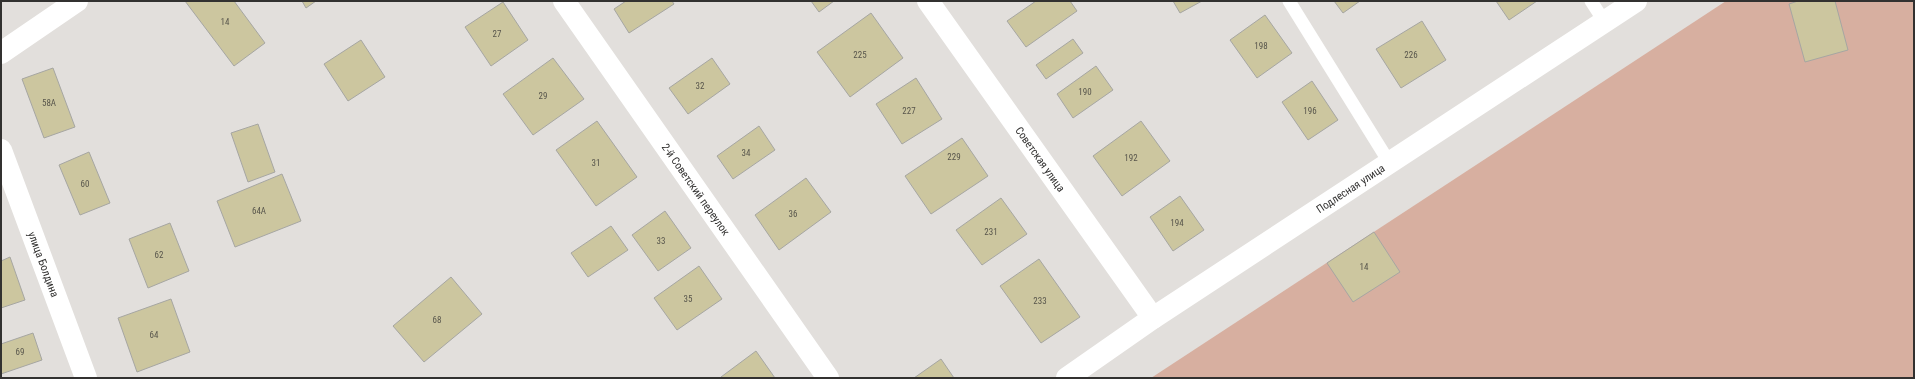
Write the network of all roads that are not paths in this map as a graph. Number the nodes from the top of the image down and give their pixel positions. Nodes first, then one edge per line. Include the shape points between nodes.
1 (77, 1) edge
2 (564, 1) edge
3 (928, 1) edge
4 (1289, 1) edge
5 (1591, 1) edge
6 (1636, 1) edge
7 (1604, 21) junction
8 (1, 53) edge
9 (1, 150) edge
10 (1389, 162) junction
11 (1152, 318) junction
12 (86, 378) edge
13 (828, 378) edge
14 (1067, 378) edge

1 - 8 street
2 - 13 street, 2-й Советский переулок
3 - 11 street, Советская улица
4 - 10 lane
5 - 7 lane
6 - 7 street, Подлесная улица
7 - 10 street, Подлесная улица
9 - 12 street, улица Болдина
10 - 11 street, Подлесная улица
11 - 14 street, Подлесная улица

